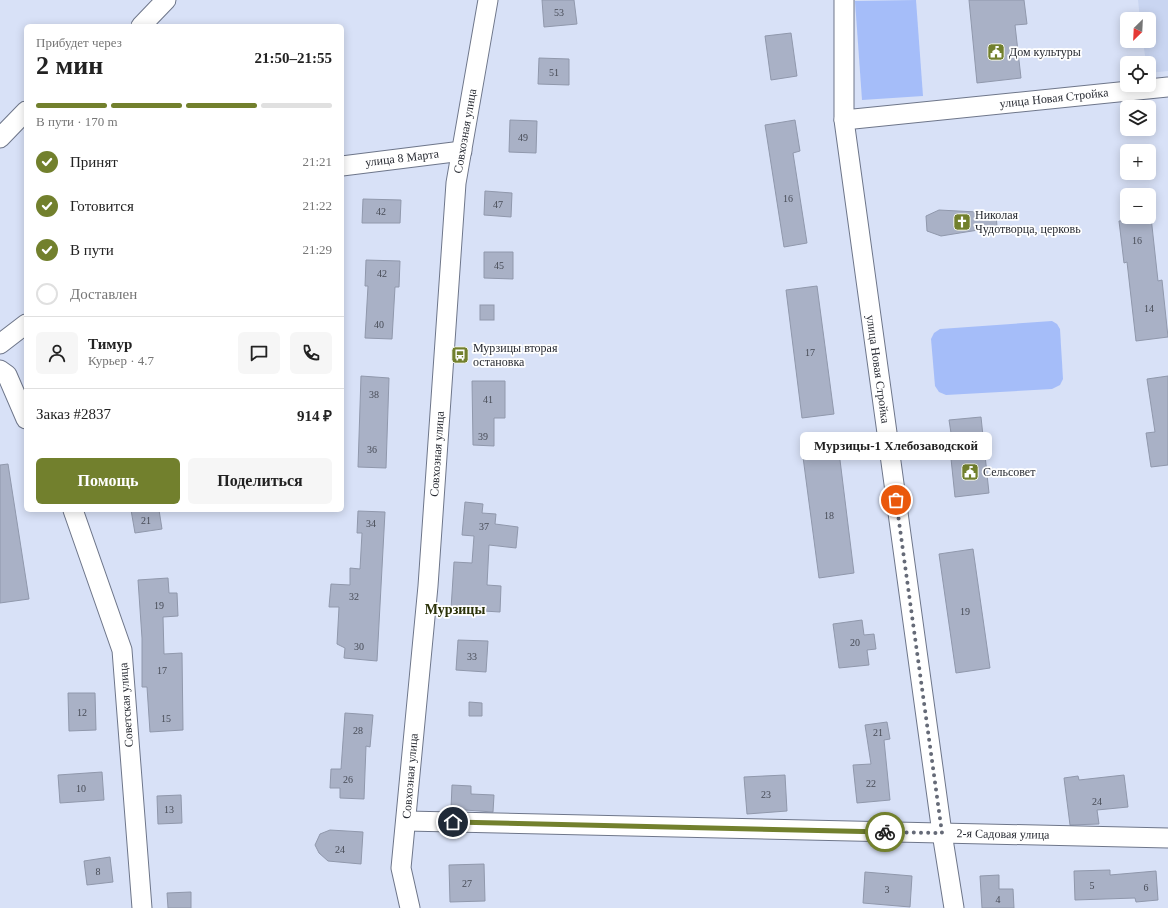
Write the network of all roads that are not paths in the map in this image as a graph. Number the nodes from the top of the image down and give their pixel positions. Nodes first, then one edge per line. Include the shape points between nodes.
1 (166, 0) edge
2 (488, 0) edge
3 (844, 0) edge
4 (143, 24) edge
5 (1168, 87) edge
6 (24, 113) edge
7 (844, 120) junction
8 (0, 138) edge
9 (462, 151) junction
10 (344, 166) edge
11 (24, 326) edge
12 (0, 344) edge
13 (0, 370) edge
14 (24, 414) edge
15 (74, 512) edge
16 (406, 821) junction
17 (942, 833) junction
18 (1168, 838) edge
19 (142, 908) edge
20 (410, 908) edge
21 (954, 908) edge

1 - 4 street
2 - 9 street, Совхозная улица
3 - 7 street, улица Новая Стройка
5 - 7 street, улица Новая Стройка
6 - 8 street
7 - 17 street, улица Новая Стройка
9 - 10 street, улица 8 Марта
9 - 16 street, Совхозная улица via 456,183 428,586
11 - 12 street
13 - 14 street via 7,375
15 - 19 street, Советская улица via 122,650
16 - 17 street, 2-я Садовая улица
16 - 20 street, Совхозная улица via 401,868
17 - 18 street, 2-я Садовая улица
17 - 21 street, улица Новая Стройка

